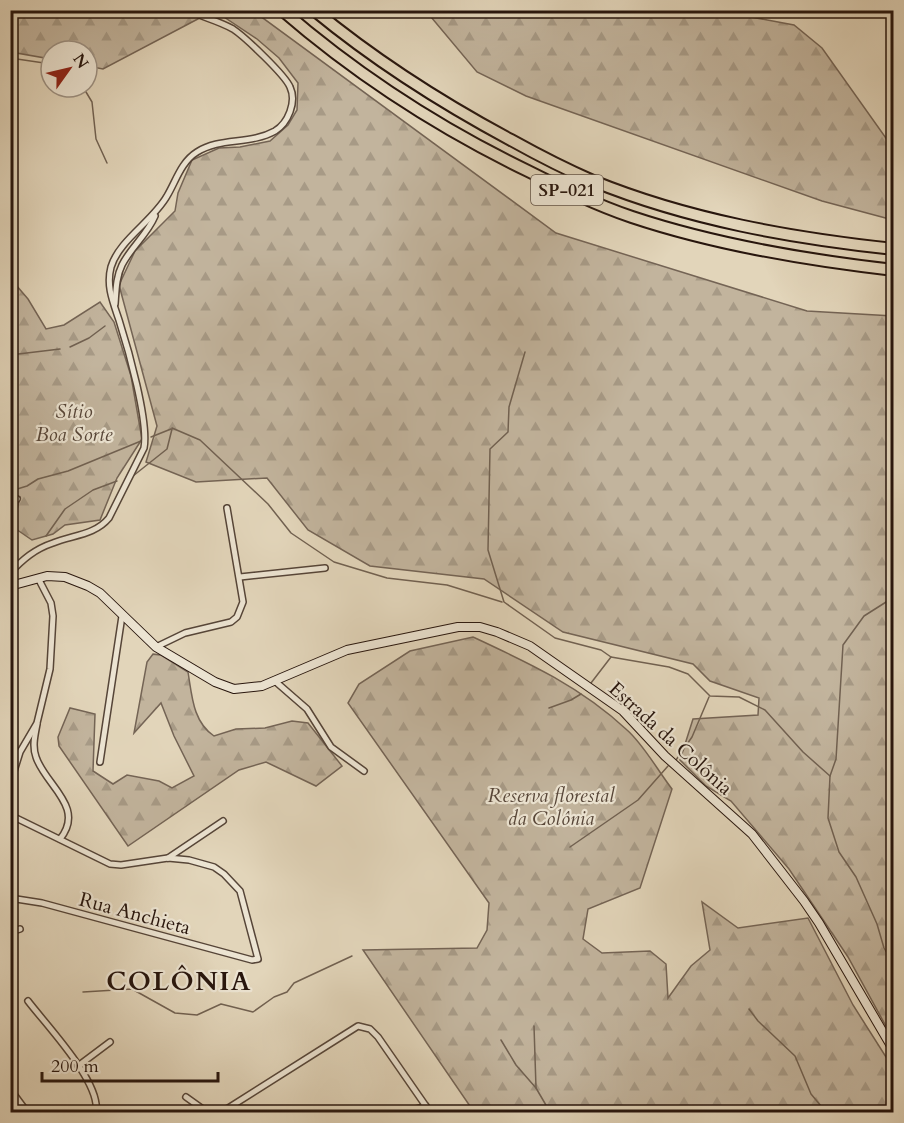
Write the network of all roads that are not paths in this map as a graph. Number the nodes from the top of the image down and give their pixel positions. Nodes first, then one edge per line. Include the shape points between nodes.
1 (187, 10) edge
2 (282, 10) edge
3 (314, 10) edge
4 (157, 212) junction
5 (136, 233) junction
6 (142, 239) junction
7 (894, 249) edge
8 (894, 270) edge
9 (114, 309) junction
10 (10, 496) edge
11 (17, 499) dead end
12 (227, 508) dead end
13 (325, 568) dead end
14 (10, 573) edge
15 (38, 578) junction
16 (240, 578) junction
17 (10, 586) edge
18 (122, 616) junction
19 (156, 647) junction
20 (276, 682) junction
21 (37, 723) junction
22 (100, 762) dead end
23 (364, 771) dead end
24 (10, 783) edge
25 (10, 815) edge
26 (223, 821) dead end
27 (60, 840) junction
28 (168, 858) junction
29 (10, 898) edge
30 (20, 929) dead end
31 (10, 932) edge
32 (28, 1001) dead end
33 (111, 1042) dead end
34 (894, 1051) edge
35 (78, 1066) junction
36 (10, 1089) edge
37 (186, 1097) dead end
38 (426, 1106) junction
39 (27, 1113) edge
40 (96, 1113) edge
41 (207, 1113) edge
42 (222, 1113) edge
43 (405, 1113) edge
44 (430, 1113) edge

1 - 4 street via 239,33 287,82 292,98 288,117 274,131 213,144 186,159
2 - 8 highway, SP-021 via 355,69 436,122 588,200 706,238 778,254
3 - 7 highway, SP-021 via 378,60 452,109 593,181 745,226 834,243
4 - 5 street
4 - 6 street
5 - 6 street
5 - 9 street via 111,266
6 - 9 street via 118,275
9 - 14 street via 143,417 144,448 103,525 33,552
10 - 11 street
12 - 16 street
13 - 16 street
15 - 17 street, Estrada da Colônia
15 - 18 street, Estrada da Colônia via 65,577 88,586
15 - 21 street via 53,616 50,669
16 - 19 street via 243,602 237,617 225,624 185,633
18 - 19 street, Estrada da Colônia
18 - 22 street
19 - 20 street, Estrada da Colônia via 226,687 254,688
20 - 23 street via 307,709 331,747
20 - 34 street, Estrada da Colônia via 347,650 458,627 480,627 530,646 623,711 665,756 752,834 819,923
21 - 24 street via 20,752
21 - 27 street via 36,757 63,799 69,816
25 - 27 street
26 - 28 street
27 - 28 street via 114,865
28 - 29 street, Rua Anchieta via 214,867 235,884 243,900 257,960
30 - 31 street
32 - 35 street
33 - 35 street
35 - 40 street via 96,1096
36 - 39 street
37 - 41 street
38 - 42 street via 378,1037 370,1029 358,1026
38 - 43 street
38 - 44 street

